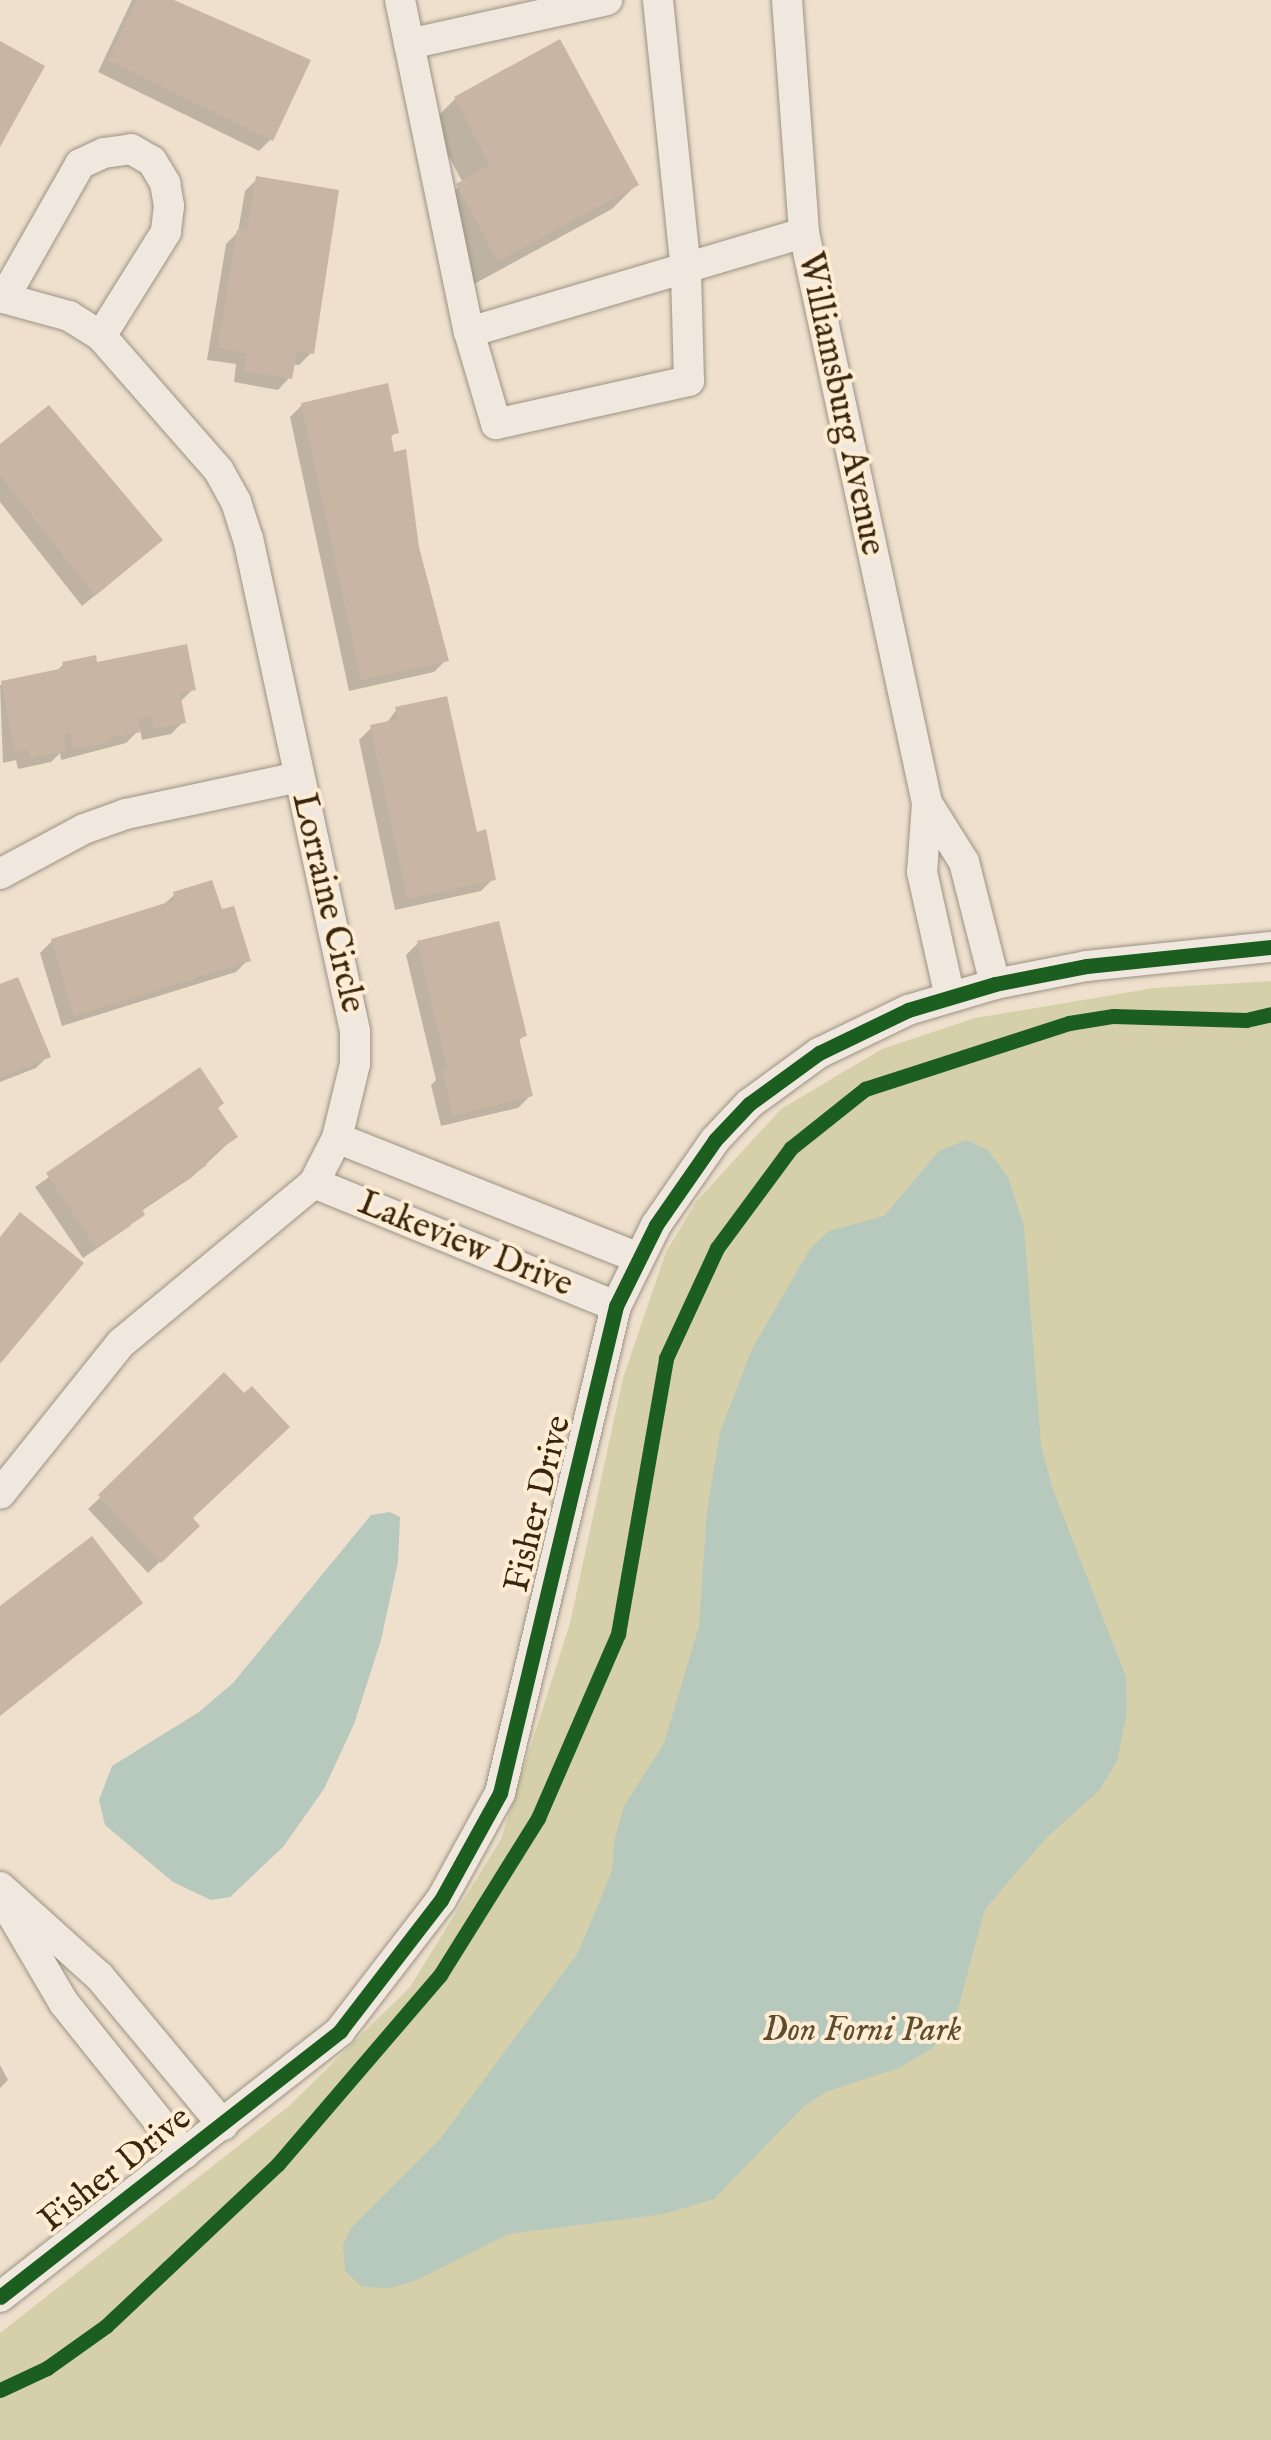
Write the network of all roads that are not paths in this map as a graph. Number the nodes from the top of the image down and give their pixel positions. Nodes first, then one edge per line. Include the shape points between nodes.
1 (400, 0) edge
2 (607, 0) edge
3 (658, 0) edge
4 (787, 0) edge
5 (409, 44) junction
6 (804, 234) junction
7 (686, 271) junction
8 (2, 297) edge
9 (469, 332) junction
10 (101, 336) junction
11 (298, 776) junction
12 (927, 802) junction
13 (0, 874) edge
14 (1271, 947) edge
15 (994, 984) junction
16 (950, 997) junction
17 (337, 1138) junction
18 (314, 1183) junction
19 (638, 1258) junction
20 (616, 1306) junction
21 (0, 1494) edge
22 (0, 1887) edge
23 (0, 1895) edge
24 (223, 2125) junction
25 (185, 2154) junction
26 (0, 2297) edge

1 - 5 street
2 - 5 street
3 - 7 street
4 - 6 street, Williamsburg Avenue
5 - 9 street
6 - 7 street
6 - 12 street, Williamsburg Avenue
7 - 9 street
7 - 9 street via 689,381 496,424
8 - 10 street, Lorraine Circle via 69,316
8 - 10 street via 80,164 132,149 152,161 165,183 166,232
10 - 11 street, Lorraine Circle via 219,470 236,502
11 - 13 street via 126,814
11 - 17 street, Lorraine Circle via 355,1031 355,1064
12 - 15 street, Williamsburg Avenue via 964,862
12 - 16 street, Williamsburg Avenue via 922,872
14 - 15 street, Fisher Drive via 1162,956
15 - 16 street, Fisher Drive
16 - 19 street, Fisher Drive via 852,1034 749,1104 684,1179
17 - 18 street, Lorraine Circle
17 - 19 street, Lakeview Drive
18 - 20 street, Lakeview Drive
18 - 21 street, Lorraine Circle via 121,1343
19 - 20 street, Fisher Drive
20 - 24 street, Fisher Drive via 500,1793 442,1900 340,2031
22 - 24 street via 99,1976
23 - 25 street via 64,2003
24 - 25 street, Fisher Drive
25 - 26 street, Fisher Drive

